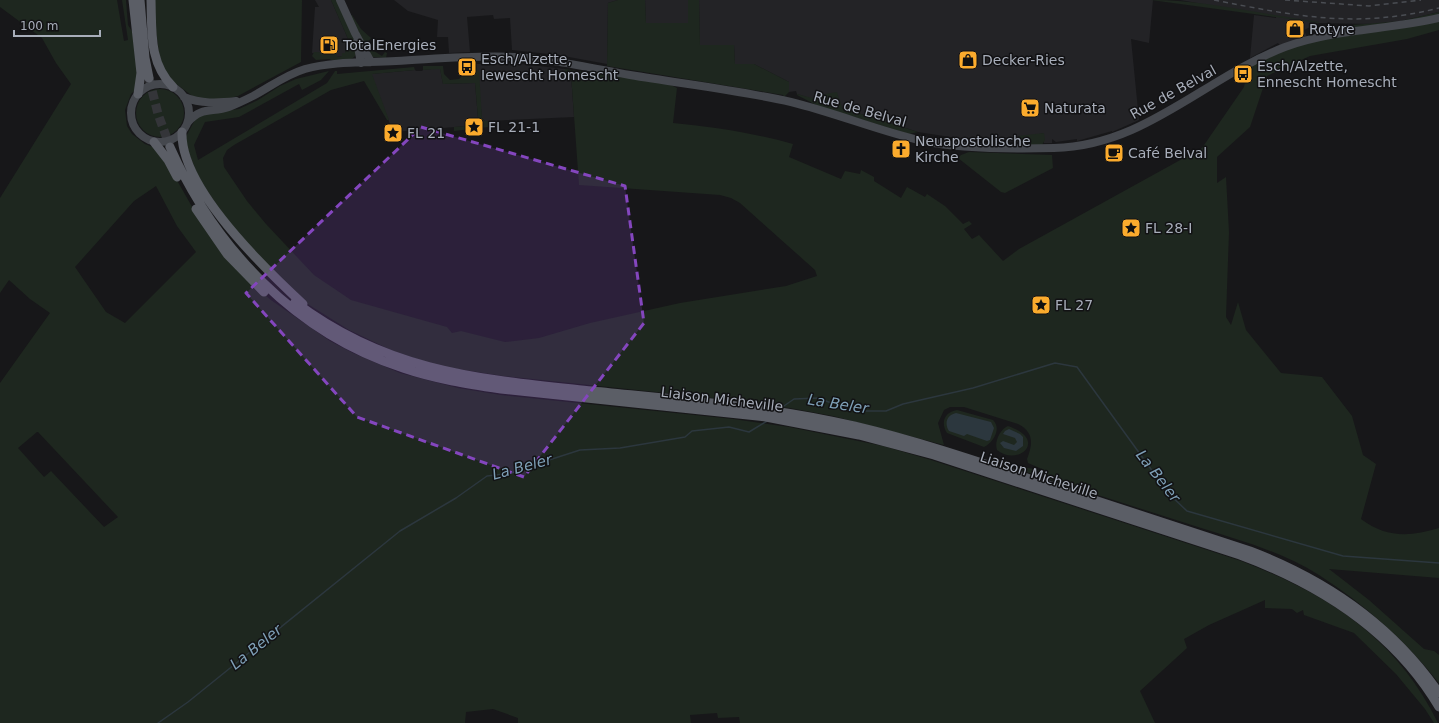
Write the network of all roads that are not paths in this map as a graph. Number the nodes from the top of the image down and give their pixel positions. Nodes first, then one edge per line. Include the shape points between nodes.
1 (133, 0) edge
2 (140, 0) edge
3 (144, 0) edge
4 (151, 0) edge
5 (340, 0) edge
6 (1439, 18) edge
7 (355, 33) junction
8 (359, 51) junction
9 (371, 62) junction
10 (361, 63) junction
11 (346, 64) junction
12 (173, 87) junction
13 (138, 94) junction
14 (184, 97) junction
15 (243, 101) junction
16 (188, 122) junction
17 (182, 132) junction
18 (154, 142) junction
19 (172, 147) tunnel mouth
20 (318, 323) junction
21 (773, 414) junction
22 (1439, 692) edge
23 (1439, 707) edge

1 - 13 highway via 141,73
2 - 3 highway via 145,58 151,78
4 - 12 highway via 158,68
5 - 7 main road
6 - 9 main road, Rue de Belval via 1403,26 1318,37 1288,46 1242,68 1124,134 1095,144 1057,148 961,146 928,142 774,98 537,58 487,57
7 - 8 main road
7 - 9 main road
8 - 10 main road
8 - 11 main road via 355,60
9 - 10 main road, Rue de Belval
10 - 11 main road, Rue de Belval
11 - 15 main road, Rue de Belval via 296,72
12 - 13 main road via 166,84 150,85
12 - 14 main road
13 - 18 main road via 131,108 132,123 141,135
14 - 15 main road via 216,103
14 - 16 main road via 189,109
15 - 16 main road, Rue de Belval via 226,108 203,111
16 - 17 main road
17 - 18 main road via 169,141
17 - 20 highway via 183,151 190,167 224,221
18 - 20 highway via 168,160 206,226 236,265 272,299 294,314
19 - 20 highway, Liaison Micheville via 196,198 232,250 260,281
20 - 21 highway, Liaison Micheville via 357,349 384,361 432,377 460,383
21 - 22 highway, Liaison Micheville via 854,426 942,450 1274,560 1317,581 1362,611 1415,661
21 - 23 highway, Liaison Micheville via 934,455 1272,567 1315,588 1354,614 1409,665

